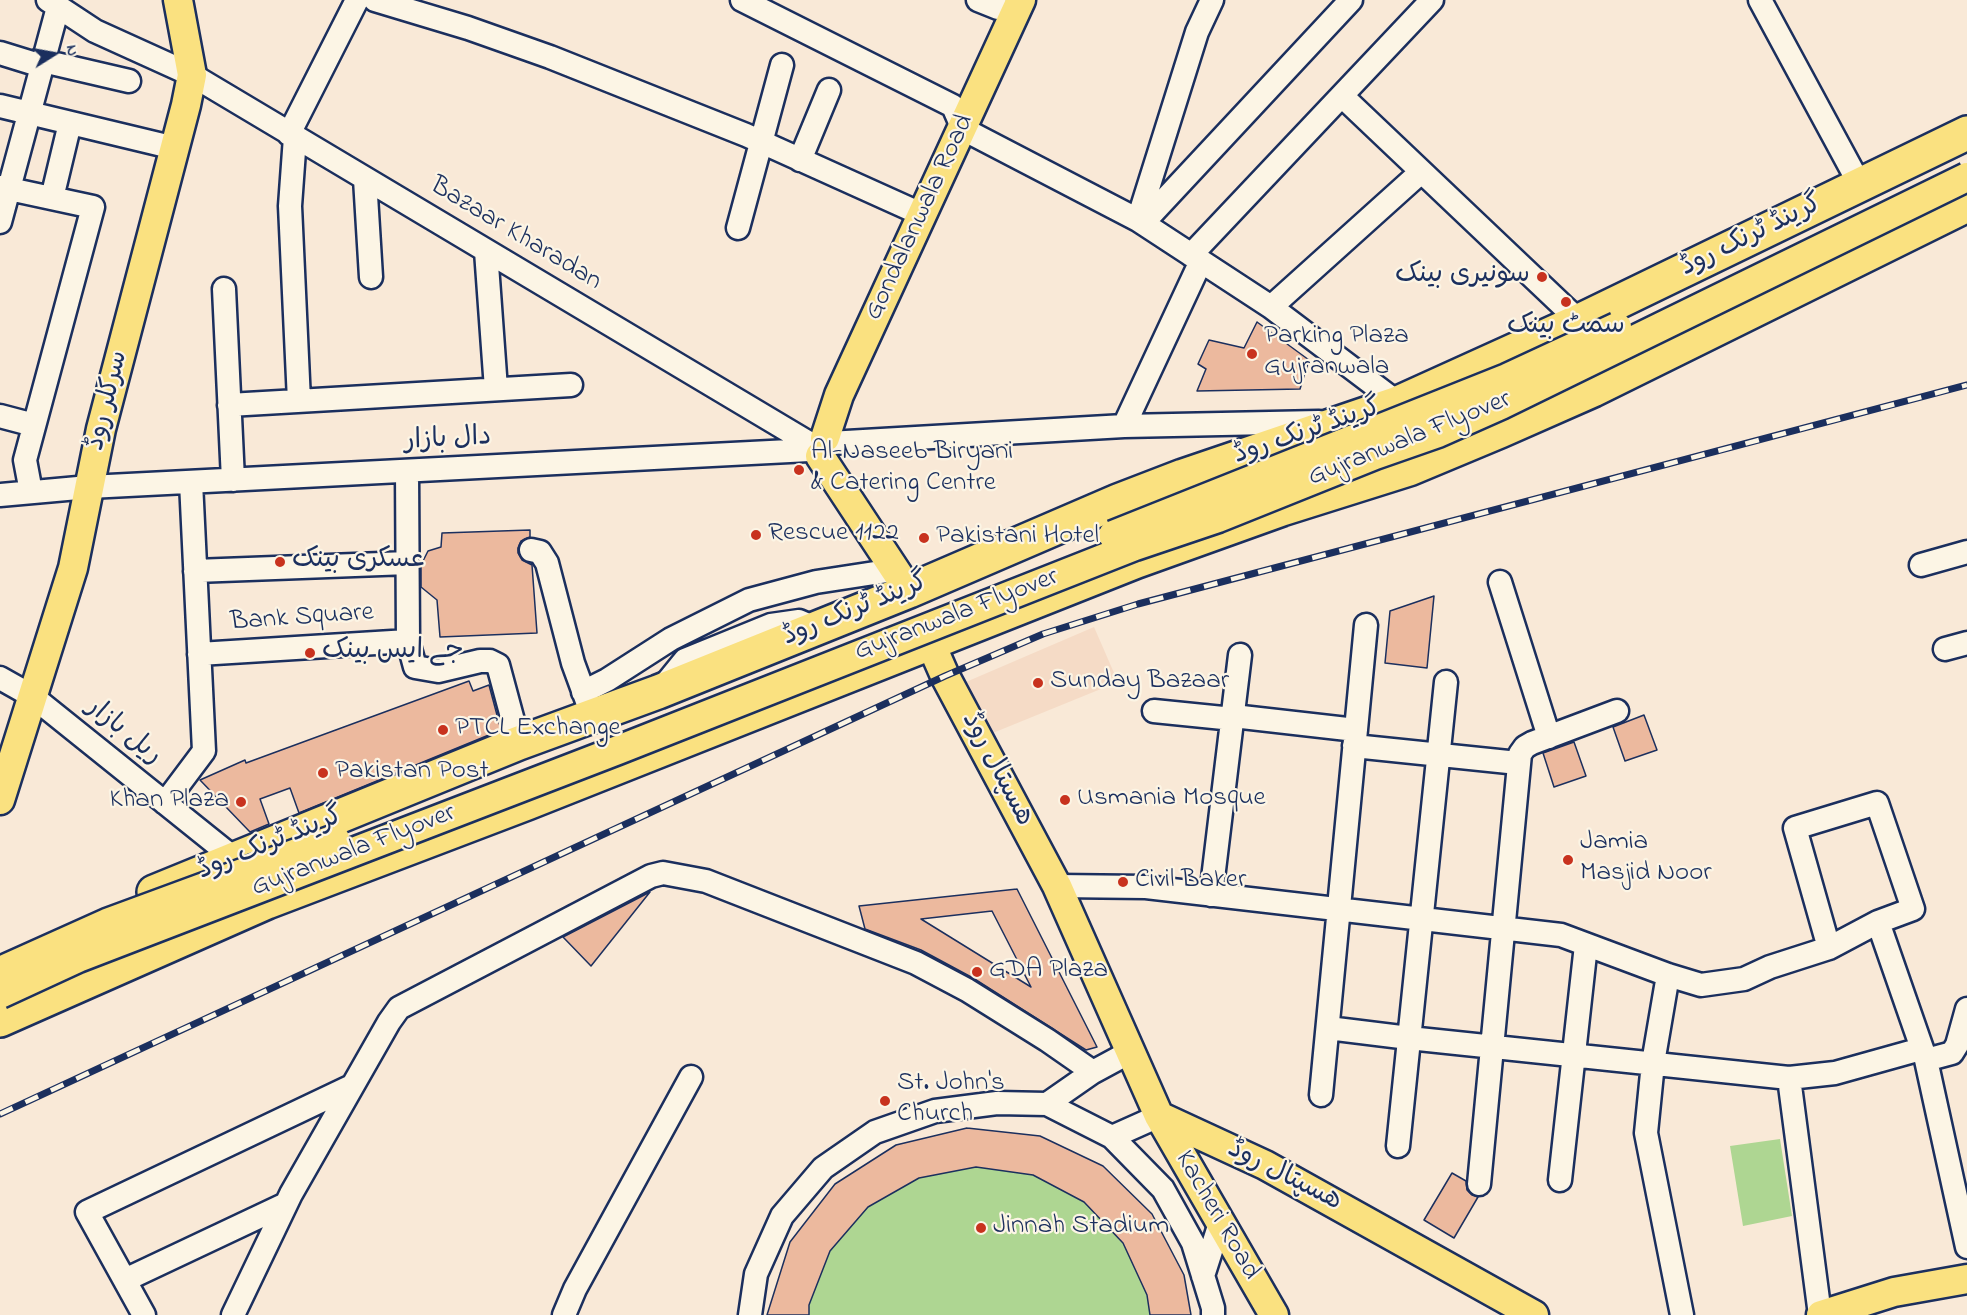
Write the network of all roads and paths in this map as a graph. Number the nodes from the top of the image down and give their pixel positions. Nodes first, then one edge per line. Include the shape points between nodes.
1 (178, 0) edge
2 (357, 0) edge
3 (375, 0) edge
4 (742, 0) edge
5 (1212, 0) edge
6 (1351, 0) edge
7 (1432, 0) edge
8 (1760, 0) edge
9 (999, 2) edge
10 (53, 3) edge
11 (0, 53) edge
12 (43, 64) junction
13 (782, 65) dead end
14 (192, 75) junction
15 (129, 81) dead end
16 (829, 90) dead end
17 (1342, 96) junction
18 (0, 106) edge
19 (29, 114) junction
20 (958, 118) junction
21 (70, 123) junction
22 (1967, 133) edge
23 (292, 135) junction
24 (763, 143) junction
25 (175, 148) junction
26 (1967, 156) edge
27 (800, 160) junction
28 (1421, 172) junction
29 (1967, 177) edge
30 (365, 179) junction
31 (1860, 185) junction
32 (5, 188) edge
33 (52, 198) junction
34 (1967, 205) edge
35 (910, 209) junction
36 (0, 222) edge
37 (1141, 222) junction
38 (738, 228) dead end
39 (486, 251) junction
40 (1196, 258) junction
41 (371, 277) dead end
42 (224, 289) dead end
43 (1271, 307) junction
44 (1579, 321) junction
45 (571, 385) dead end
46 (496, 389) junction
47 (299, 401) junction
48 (1398, 403) junction
49 (229, 405) junction
50 (0, 416) edge
51 (1340, 422) junction
52 (34, 425) junction
53 (1124, 426) junction
54 (817, 445) junction
55 (407, 471) junction
56 (232, 480) junction
57 (191, 482) junction
58 (89, 487) junction
59 (31, 492) junction
60 (0, 495) edge
61 (1118, 501) junction
62 (531, 550) dead end
63 (1967, 552) edge
64 (1137, 561) junction
65 (408, 563) junction
66 (1921, 565) dead end
67 (195, 571) junction
68 (901, 581) junction
69 (1500, 582) dead end
70 (1366, 625) dead end
71 (408, 641) junction
72 (931, 644) junction
73 (199, 654) junction
74 (1240, 655) dead end
75 (0, 678) edge
76 (1446, 682) dead end
77 (658, 692) junction
78 (32, 696) junction
79 (588, 704) junction
80 (1154, 711) dead end
81 (1617, 711) dead end
82 (1233, 717) junction
83 (1549, 737) junction
84 (1355, 738) junction
85 (684, 741) junction
86 (519, 743) junction
87 (1437, 754) junction
88 (1518, 763) junction
89 (0, 800) edge
90 (165, 803) junction
91 (235, 859) junction
92 (1057, 886) junction
93 (1211, 895) junction
94 (1339, 910) junction
95 (1422, 918) junction
96 (1878, 921) junction
97 (1502, 928) junction
98 (1586, 945) junction
99 (1829, 948) junction
100 (0, 956) edge
101 (0, 971) edge
102 (1668, 975) junction
103 (0, 994) edge
104 (1967, 1009) edge
105 (0, 1020) edge
106 (1328, 1028) junction
107 (1409, 1038) junction
108 (1493, 1047) junction
109 (1130, 1052) junction
110 (1924, 1054) junction
111 (1574, 1055) junction
112 (1653, 1064) junction
113 (1093, 1072) junction
114 (691, 1077) dead end
115 (1789, 1078) junction
116 (352, 1086) junction
117 (1322, 1095) dead end
118 (1047, 1104) junction
119 (1159, 1116) junction
120 (1112, 1137) junction
121 (1398, 1146) dead end
122 (1957, 1162) edge
123 (1560, 1180) dead end
124 (1479, 1184) dead end
125 (286, 1204) junction
126 (1220, 1223) junction
127 (1967, 1246) edge
128 (1203, 1276) junction
129 (1967, 1279) edge
130 (124, 1280) junction
131 (144, 1315) edge
132 (233, 1315) edge
133 (564, 1315) edge
134 (750, 1315) edge
135 (1213, 1315) edge
136 (1274, 1315) edge
137 (1534, 1315) edge
138 (1682, 1315) edge
139 (1821, 1315) edge

1 - 14 main road, سرکلر روڈ
2 - 23 street
3 - 24 street via 550,57
4 - 20 street
5 - 37 street via 1197,32
6 - 37 street
7 - 17 street
8 - 31 street
9 - 20 main road, Gondalanwala Road
10 - 12 street
10 - 14 street, Bazaar Kharadan via 95,31
11 - 12 street
12 - 15 street
12 - 19 street
13 - 24 street
14 - 23 street, Bazaar Kharadan
14 - 25 main road, سرکلر روڈ
16 - 27 street
17 - 28 street
17 - 40 street
18 - 19 street
19 - 21 street
19 - 32 street
20 - 35 main road, Gondalanwala Road
20 - 37 street
20 - 54 main road, Gondalanwala Road
21 - 25 street
21 - 33 street
22 - 31 highway, گرینڈ ٹرنک روڈ
23 - 30 street, Bazaar Kharadan
23 - 47 street via 290,206
24 - 27 street
24 - 38 street
25 - 58 main road, سرکلر روڈ
26 - 101 main road, Gujranwala Flyover, bridge via 1686,295 1507,378 428,804 107,923
27 - 35 street
28 - 43 street
28 - 44 street
29 - 103 main road, Gujranwala Flyover, bridge via 1438,433 1135,546 78,958
30 - 39 street, Bazaar Kharadan
30 - 41 street
31 - 44 highway, گرینڈ ٹرنک روڈ
32 - 33 street
32 - 36 street
33 - 52 street via 93,207
34 - 64 highway, گرینڈ ٹرنک روڈ via 1593,390 1500,431 1409,469
35 - 54 main road, Gondalanwala Road via 837,370
37 - 40 street
39 - 46 street
39 - 54 street, Bazaar Kharadan
40 - 43 street
40 - 53 street
42 - 49 street
43 - 48 street
44 - 48 highway, گرینڈ ٹرنک روڈ
45 - 46 street
46 - 47 street
47 - 49 street
48 - 51 highway, گرینڈ ٹرنک روڈ
49 - 56 street
50 - 52 street
51 - 53 street, دال بازار
51 - 61 highway, گرینڈ ٹرنک روڈ
52 - 59 street via 25,460
53 - 54 street, دال بازار
54 - 55 street, دال بازار
54 - 68 main road
55 - 56 street, دال بازار
55 - 65 street
56 - 57 street, دال بازار
57 - 58 street, دال بازار
57 - 67 street
58 - 59 street, دال بازار
58 - 78 main road, سرکلر روڈ via 73,568
59 - 60 street, دال بازار
61 - 64 highway
61 - 68 highway, گرینڈ ٹرنک روڈ
62 - 79 street via 540,552 547,562 573,663
63 - 66 street
64 - 72 highway, گرینڈ ٹرنک روڈ
65 - 67 street
65 - 71 street
67 - 73 street
68 - 77 highway, گرینڈ ٹرنک روڈ via 815,627
68 - 79 street via 816,582 749,600 671,639 607,680
69 - 83 street
70 - 84 street
71 - 73 street, Bank Square
71 - 86 street via 415,667 421,670 438,671 480,661 498,665
72 - 85 highway, گرینڈ ٹرنک روڈ
72 - 92 main road, ھسپتال روڈ
73 - 90 street via 204,751
74 - 82 street
75 - 78 street, ریل بازار
76 - 87 street
77 - 79 highway, گرینڈ ٹرنک روڈ
77 - 85 highway
78 - 89 main road, سرکلر روڈ
78 - 90 street, ریل بازار
79 - 86 highway, گرینڈ ٹرنک روڈ
80 - 82 street
81 - 83 street
82 - 84 street
82 - 93 street
83 - 88 street via 1525,747
84 - 87 street
84 - 94 street
85 - 105 highway, گرینڈ ٹرنک روڈ via 267,902
86 - 91 highway, گرینڈ ٹرنک روڈ
87 - 88 street
87 - 95 street
88 - 97 street
90 - 91 street, ریل بازار
91 - 100 highway, گرینڈ ٹرنک روڈ
92 - 93 street via 1146,887
92 - 109 main road, ھسپتال روڈ
93 - 94 street
94 - 95 street
94 - 106 street
95 - 97 street
95 - 107 street
96 - 99 street
96 - 99 street via 1913,909 1877,803 1795,828
96 - 110 street
97 - 98 street via 1560,935
97 - 108 street
98 - 102 street
98 - 111 street
99 - 102 street via 1744,979 1701,985
102 - 112 street
104 - 110 street via 1952,1053
106 - 107 street
106 - 117 street
107 - 108 street
107 - 121 street
108 - 111 street
108 - 124 street
109 - 113 street
109 - 119 main road, ھسپتال روڈ
110 - 115 street via 1835,1073
110 - 122 street
111 - 112 street
111 - 123 street
112 - 115 street
112 - 138 street via 1646,1133
113 - 116 street via 966,990 916,963 706,881 663,873 399,1008
113 - 118 street
114 - 133 street via 575,1288
115 - 139 street
116 - 125 street
116 - 130 street via 87,1212
118 - 120 street
118 - 134 street via 997,1103 935,1111 875,1132 823,1168 782,1216 756,1274
119 - 120 street
119 - 126 main road, Kacheri Road
119 - 137 main road, ھسپتال روڈ via 1265,1165
120 - 128 street via 1163,1189 1193,1243
122 - 127 street
125 - 130 street
125 - 132 street
126 - 128 street
126 - 136 main road, Kacheri Road
128 - 135 street
129 - 139 main road via 1894,1293
130 - 131 street

